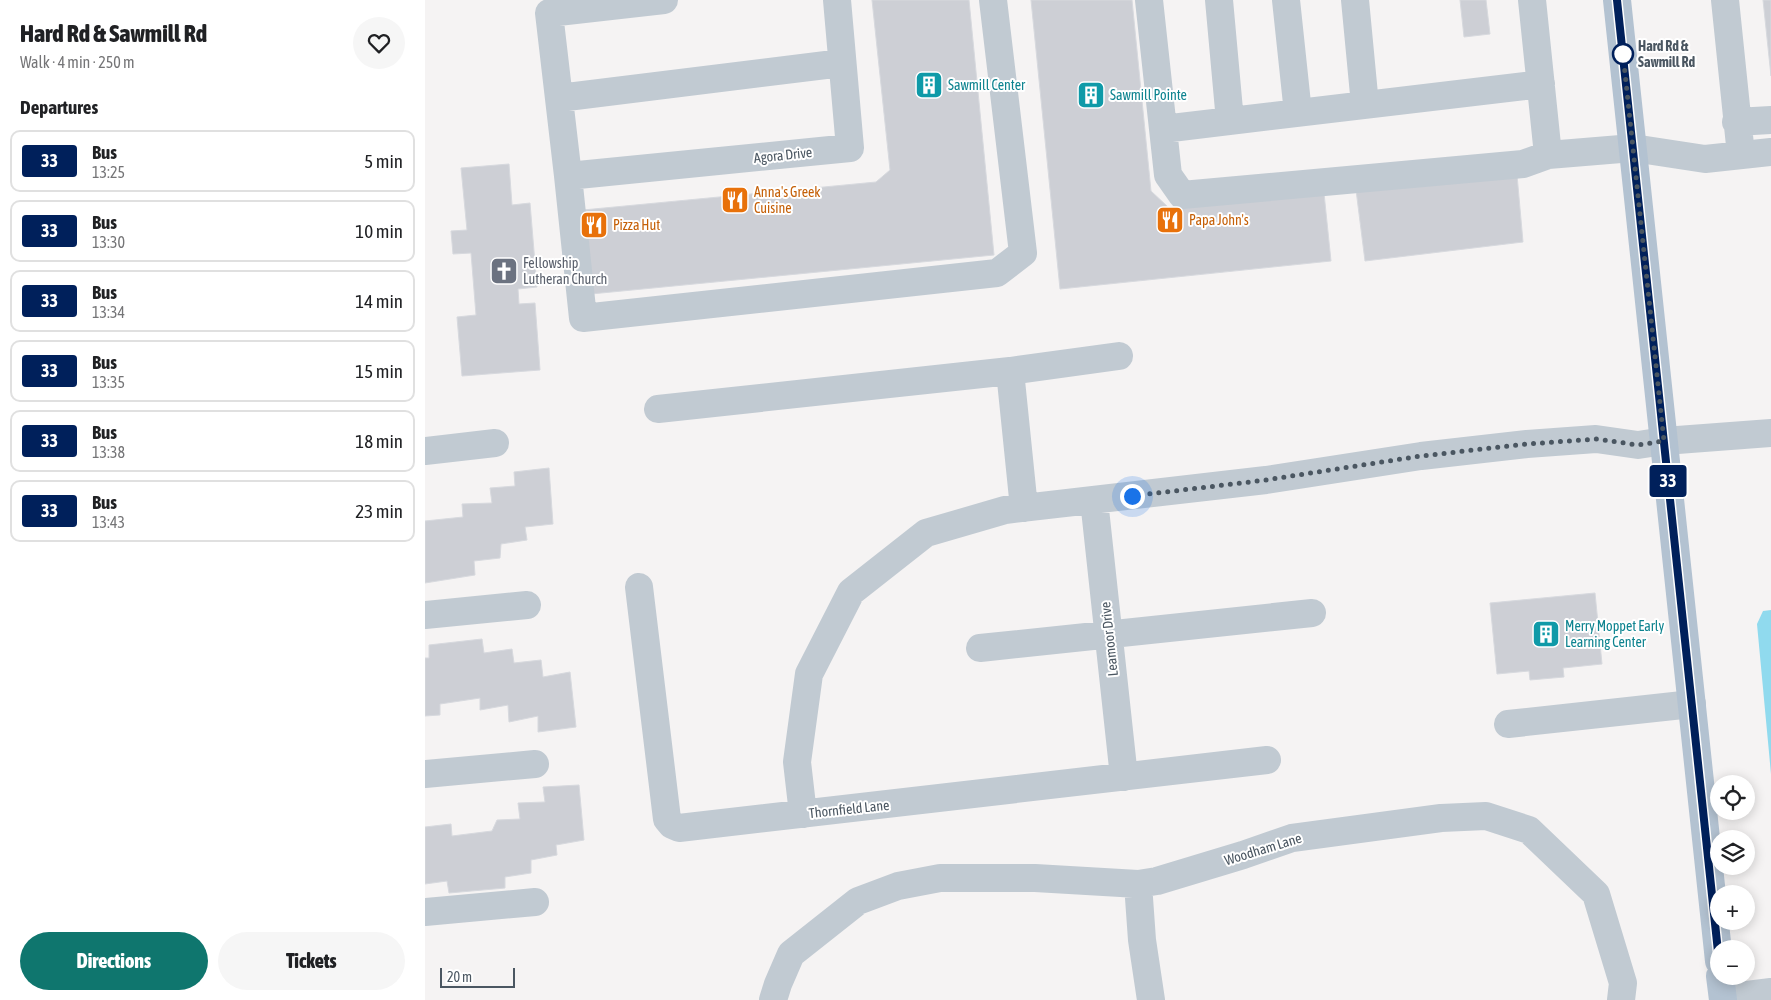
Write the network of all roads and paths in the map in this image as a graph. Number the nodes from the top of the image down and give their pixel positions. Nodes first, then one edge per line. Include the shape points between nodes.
1 (664, 0) edge
2 (837, 0) edge
3 (993, 0) edge
4 (1149, 0) edge
5 (1219, 0) edge
6 (1286, 0) edge
7 (1355, 0) edge
8 (1532, 0) edge
9 (1617, 0) edge
10 (1725, 0) edge
11 (842, 62) junction
12 (1541, 84) junction
13 (559, 98) junction
14 (1365, 105) junction
15 (1298, 113) junction
16 (1771, 120) edge
17 (1230, 121) junction
18 (1736, 122) junction
19 (1163, 129) junction
20 (1633, 148) junction
21 (1771, 152) edge
22 (1548, 155) junction
23 (1741, 155) junction
24 (568, 176) junction
25 (1119, 356) dead end
26 (1009, 371) junction
27 (658, 409) dead end
28 (1771, 433) edge
29 (1664, 441) junction
30 (495, 443) dead end
31 (425, 451) edge
32 (1094, 500) junction
33 (1024, 508) junction
34 (639, 587) dead end
35 (527, 605) dead end
36 (1312, 613) dead end
37 (425, 614) edge
38 (1109, 634) junction
39 (980, 648) dead end
40 (1692, 704) junction
41 (1508, 724) dead end
42 (1267, 760) dead end
43 (535, 764) dead end
44 (425, 774) edge
45 (1124, 777) junction
46 (803, 814) junction
47 (1138, 884) junction
48 (535, 902) dead end
49 (425, 912) edge
50 (1717, 940) edge
51 (1722, 992) edge
52 (1771, 992) edge
53 (773, 1000) edge
54 (1151, 1000) edge
55 (1621, 1000) edge

1 - 13 street via 549,13
2 - 11 street, Agora Drive
3 - 24 street via 1023,253 997,273 583,318
4 - 19 street
5 - 17 street
6 - 15 street
7 - 14 street
8 - 12 street
9 - 20 main road
10 - 18 street
11 - 13 street
11 - 24 street, Agora Drive via 850,148
12 - 14 street
12 - 22 street
13 - 24 street
14 - 15 street
15 - 17 street
16 - 18 street
17 - 19 street
18 - 23 street
19 - 22 street via 1168,175 1182,195 1523,164
20 - 22 street
20 - 23 street via 1705,159
20 - 29 main road
21 - 23 street
25 - 26 street
26 - 27 street
26 - 33 street
28 - 29 street
29 - 32 street via 1638,445 1596,439 1527,444
29 - 40 main road
30 - 31 street
32 - 33 street
32 - 38 street, Leamoor Drive
33 - 46 street via 1005,510 926,533 851,592 809,674 797,762
34 - 46 street, Thornfield Lane via 667,819 679,828
35 - 37 street
36 - 38 street
38 - 39 street
38 - 45 street, Leamoor Drive
40 - 41 street
40 - 50 main road
42 - 45 street, Thornfield Lane
43 - 44 street
45 - 46 street, Thornfield Lane
47 - 53 street, Woodham Lane via 1035,878 940,878 898,886 858,901 791,954
47 - 54 street
47 - 55 street, Woodham Lane via 1165,879 1292,838 1441,818 1486,816 1529,830 1596,894 1623,983
48 - 49 street
51 - 52 street

